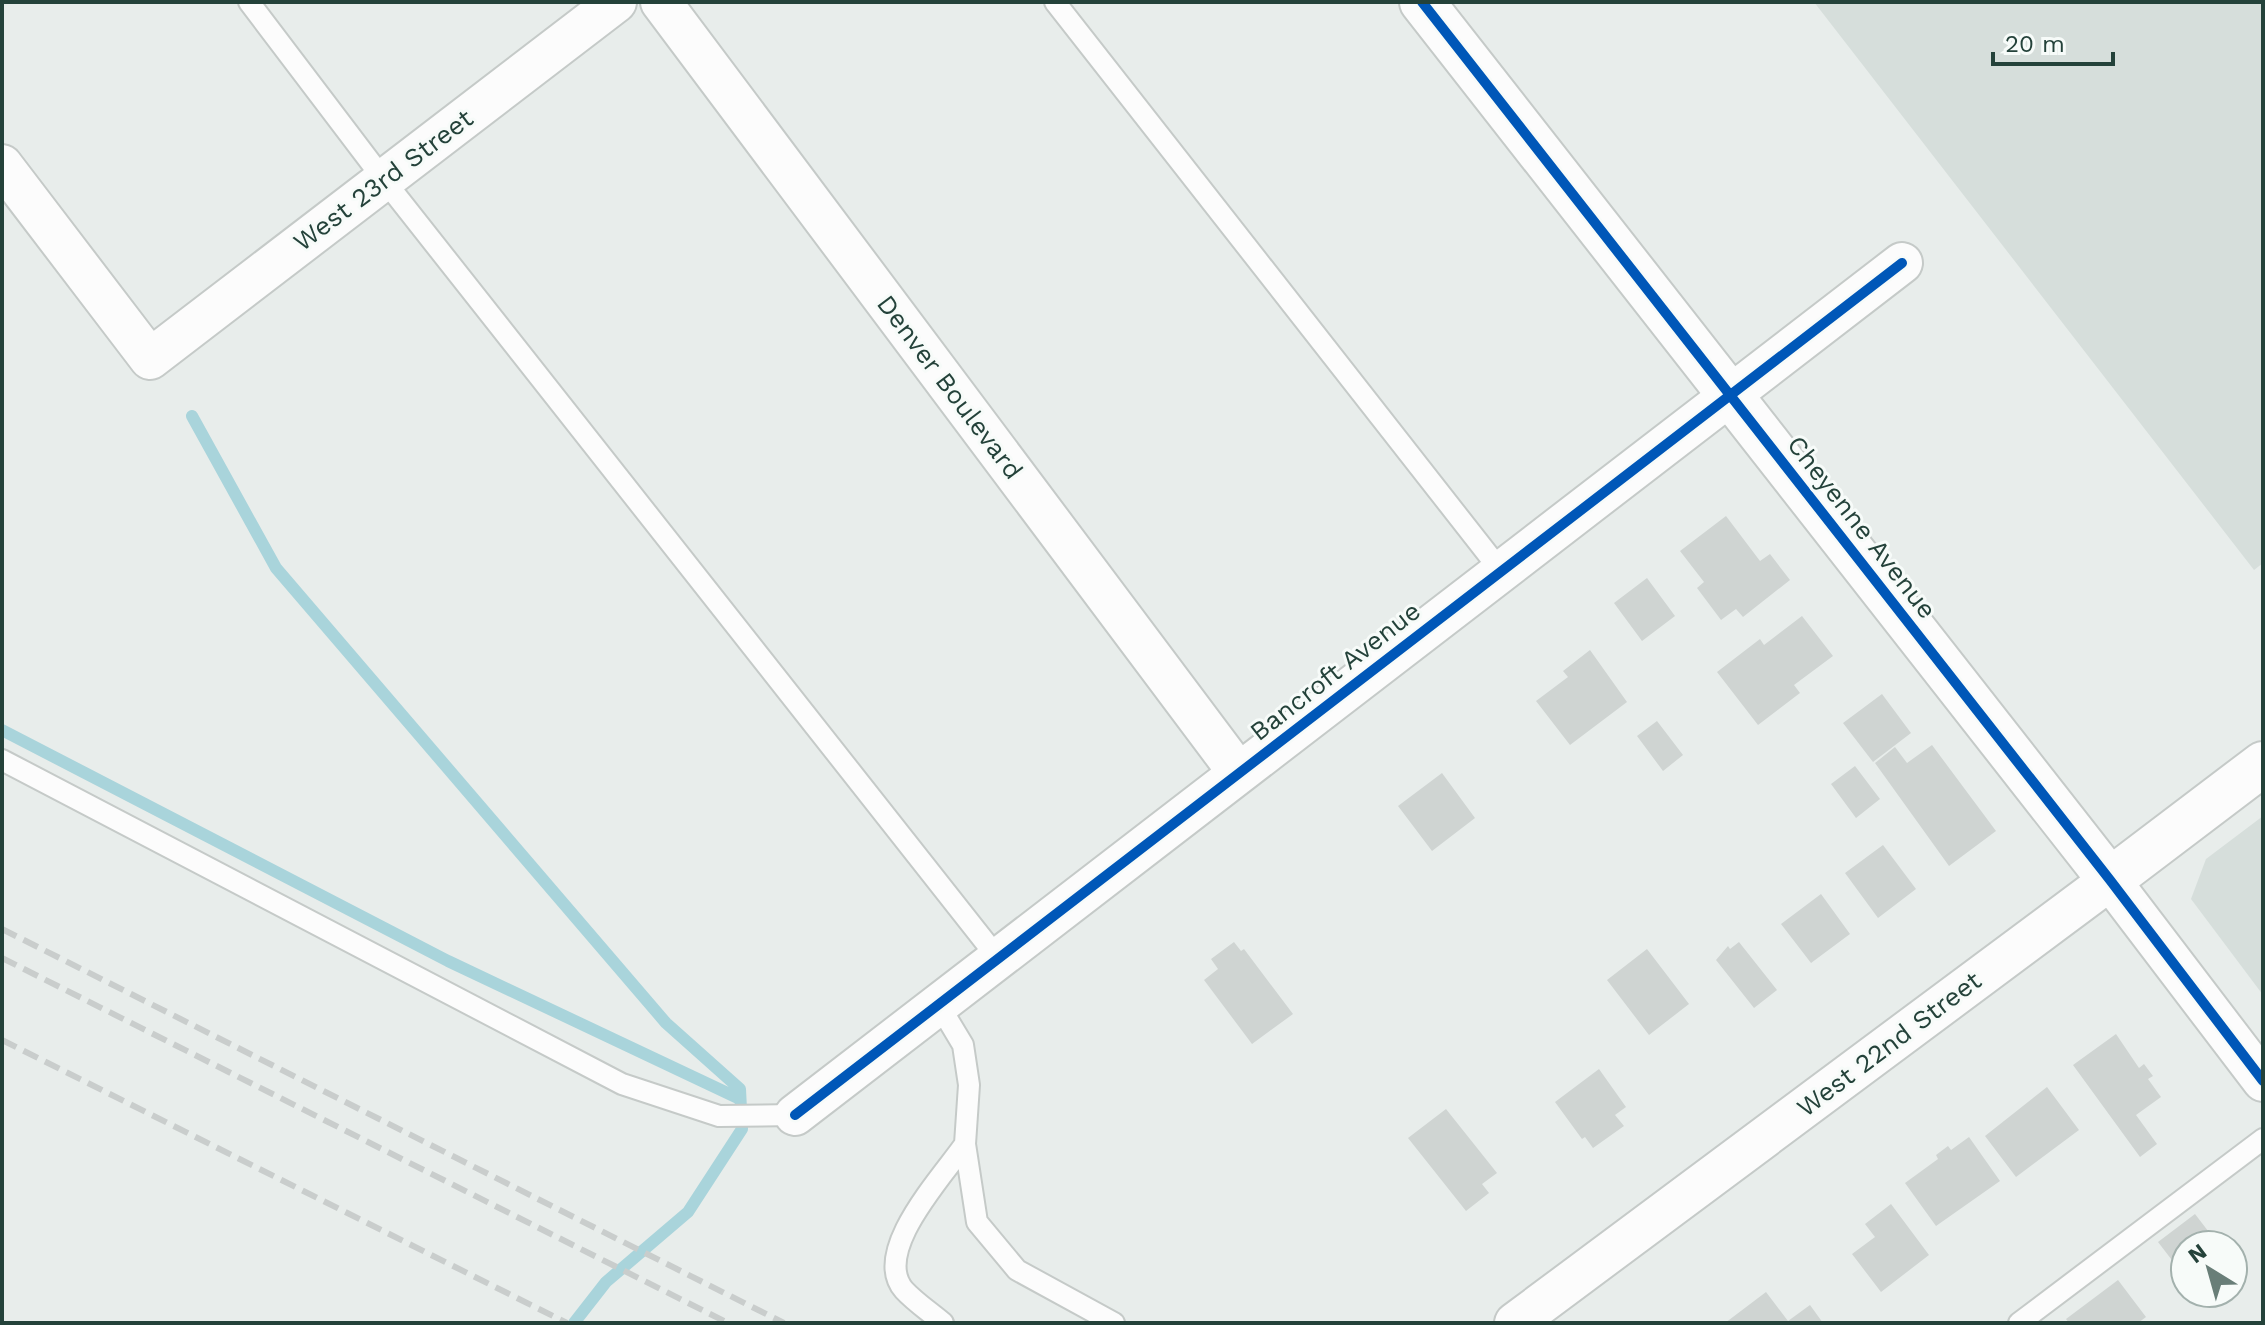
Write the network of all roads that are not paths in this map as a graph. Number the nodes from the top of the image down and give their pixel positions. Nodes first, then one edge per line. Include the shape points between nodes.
1 (249, 2) edge
2 (616, 2) edge
3 (661, 2) edge
4 (1055, 2) edge
5 (1422, 2) edge
6 (2, 165) edge
7 (384, 180) junction
8 (1902, 263) dead end
9 (1730, 394) junction
10 (1501, 571) junction
11 (2, 760) edge
12 (2263, 764) edge
13 (1238, 772) junction
14 (2110, 880) junction
15 (997, 957) junction
16 (939, 1005) junction
17 (2263, 1081) edge
18 (795, 1115) joint
19 (2263, 1139) edge
20 (965, 1144) junction
21 (943, 1323) edge
22 (1114, 1323) edge
23 (1515, 1323) edge
24 (2019, 1323) edge

1 - 7 lane
2 - 7 street, West 23rd Street
3 - 13 street, Denver Boulevard
4 - 10 lane
5 - 9 street, Cheyenne Avenue
6 - 7 street, West 23rd Street via 150,359
7 - 15 lane
8 - 9 street, Bancroft Avenue
9 - 10 street, Bancroft Avenue
9 - 14 street, Cheyenne Avenue
10 - 13 street, Bancroft Avenue
11 - 18 lane via 622,1084 719,1116
12 - 14 street, West 22nd Street
13 - 15 street, Bancroft Avenue
14 - 17 street, Cheyenne Avenue
14 - 23 street, West 22nd Street
15 - 16 street, Bancroft Avenue
16 - 18 street, Bancroft Avenue
16 - 20 lane via 963,1045 969,1085
19 - 24 lane
20 - 21 lane via 901,1235 893,1264 902,1289
20 - 22 lane via 977,1222 1017,1270

